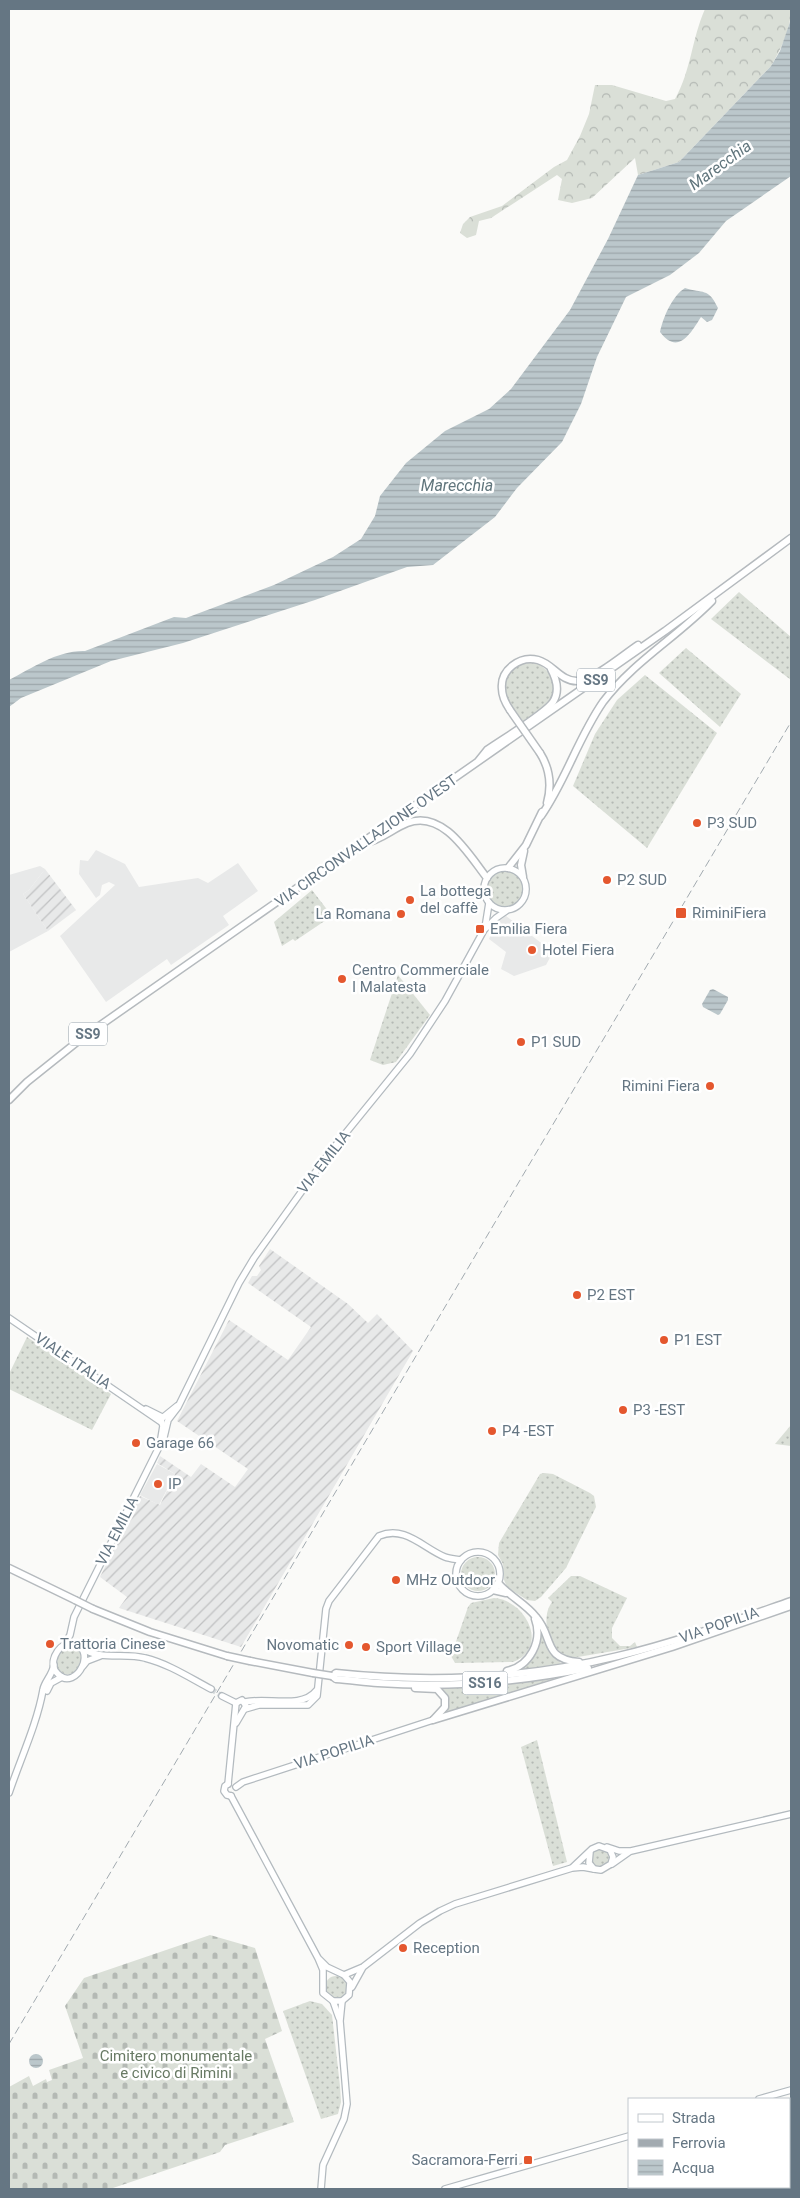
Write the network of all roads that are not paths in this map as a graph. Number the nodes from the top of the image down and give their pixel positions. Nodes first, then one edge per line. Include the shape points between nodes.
1 (791, 538) edge
2 (726, 587) junction
3 (665, 631) junction
4 (549, 666) junction
5 (476, 764) junction
6 (541, 816) junction
7 (361, 843) junction
8 (526, 845) junction
9 (508, 868) junction
10 (523, 877) junction
11 (487, 878) junction
12 (488, 903) junction
13 (506, 911) junction
14 (484, 930) junction
15 (9, 1100) edge
16 (9, 1318) edge
17 (164, 1421) junction
18 (446, 1558) junction
19 (461, 1560) junction
20 (9, 1568) edge
21 (456, 1570) junction
22 (498, 1583) junction
23 (493, 1590) junction
24 (507, 1594) junction
25 (791, 1601) edge
26 (791, 1606) edge
27 (532, 1613) junction
28 (72, 1623) junction
29 (65, 1644) junction
30 (80, 1647) junction
31 (103, 1655) junction
32 (618, 1659) junction
33 (588, 1662) junction
34 (54, 1665) junction
35 (83, 1666) junction
36 (332, 1676) junction
37 (62, 1677) junction
38 (467, 1678) junction
39 (379, 1683) junction
40 (211, 1689) tunnel mouth
41 (318, 1690) junction
42 (43, 1694) junction
43 (222, 1696) tunnel mouth
44 (245, 1702) junction
45 (236, 1705) junction
46 (244, 1710) junction
47 (433, 1720) junction
48 (235, 1725) junction
49 (228, 1784) junction
50 (236, 1787) junction
51 (9, 1794) edge
52 (232, 1796) junction
53 (791, 1814) edge
54 (607, 1847) junction
55 (631, 1851) junction
56 (590, 1852) junction
57 (611, 1864) junction
58 (572, 1868) junction
59 (594, 1869) junction
60 (318, 1958) junction
61 (363, 1967) junction
62 (342, 1974) junction
63 (322, 1984) junction
64 (350, 1990) junction
65 (342, 2000) junction
66 (333, 2001) junction
67 (340, 2021) junction
68 (791, 2090) edge
69 (762, 2098) edge
70 (628, 2136) edge
71 (322, 2189) edge
72 (445, 2189) edge

1 - 2 main road, SS9
2 - 3 main road, VIA CIRCONVALLAZIONE OVEST / SS9
2 - 6 main road via 703,611 638,663 604,702 579,742
3 - 4 main road via 579,681 570,680
3 - 5 main road, VIA CIRCONVALLAZIONE OVEST / SS9
4 - 5 main road via 558,686 552,702 487,750
4 - 6 main road, bridge via 530,659 513,664 502,680 502,690 510,710 545,761 550,781 549,796
5 - 7 main road, VIA CIRCONVALLAZIONE OVEST / SS9
6 - 8 main road
7 - 11 main road via 374,841 408,823 429,821 446,830
7 - 15 main road, VIA CIRCONVALLAZIONE OVEST / SS9 via 82,1038
8 - 9 main road
8 - 10 main road via 522,859
9 - 10 main road
9 - 11 main road via 497,870
10 - 13 main road via 525,897 519,906
11 - 12 main road via 484,891
12 - 13 main road
12 - 14 main road, VIA EMILIA
13 - 14 main road, VIA EMILIA
14 - 17 main road, VIA EMILIA via 445,1001 410,1054 322,1164 254,1258 179,1404
16 - 17 main road, VIALE ITALIA
17 - 28 main road, VIA EMILIA via 162,1440
18 - 19 main road
18 - 21 main road
18 - 41 main road via 401,1533 385,1534 375,1540 329,1601
19 - 21 main road
19 - 22 main road via 470,1553 488,1554 497,1563
20 - 36 main road, SS16, bridge via 150,1632 227,1656
21 - 23 main road via 458,1584 468,1593 481,1595
22 - 23 main road
22 - 24 main road
23 - 24 main road
24 - 27 main road
25 - 32 main road, VIA POPILIA / SS16
26 - 32 main road, VIA POPILIA / SS16 via 672,1647
27 - 33 main road via 540,1622 553,1652 565,1659
27 - 38 main road via 537,1634 529,1657 514,1670
28 - 29 main road, VIA EMILIA
28 - 30 main road
29 - 30 main road
29 - 34 main road via 58,1650
30 - 31 main road via 92,1654
30 - 35 main road via 85,1657
31 - 35 main road
31 - 40 main road via 148,1658
32 - 33 main road, SS16
32 - 39 main road, SS16 via 559,1674 500,1682
32 - 47 main road
33 - 38 main road, SS16
34 - 37 main road
34 - 42 main road
35 - 37 main road via 75,1676
36 - 38 main road, SS16 via 336,1673 380,1678
36 - 39 main road, SS16
37 - 42 main road via 51,1683
39 - 47 main road via 437,1690 445,1698 445,1707
41 - 44 main road via 306,1700
41 - 46 main road via 314,1701 308,1705 259,1704
42 - 51 main road
43 - 45 main road
44 - 45 main road via 241,1700
44 - 46 main road
45 - 46 main road
45 - 48 main road
46 - 48 main road
47 - 50 main road, VIA POPILIA
48 - 49 main road
49 - 50 main road
49 - 52 main road via 224,1791 227,1796
50 - 52 main road
52 - 60 main road
53 - 55 main road
54 - 55 main road
54 - 56 main road via 599,1846
54 - 57 main road via 613,1857
55 - 57 main road
56 - 58 main road
56 - 59 main road via 589,1863
57 - 59 main road via 605,1870
58 - 59 main road
58 - 61 main road via 440,1911
60 - 62 main road
60 - 63 main road via 323,1970
61 - 62 main road
61 - 64 main road
62 - 63 main road via 330,1974
62 - 64 main road via 350,1982
63 - 66 main road via 325,1997
64 - 65 main road
65 - 66 main road
65 - 67 main road
66 - 67 main road
67 - 71 main road via 347,2104 344,2119 323,2165
68 - 69 main road
70 - 72 main road

